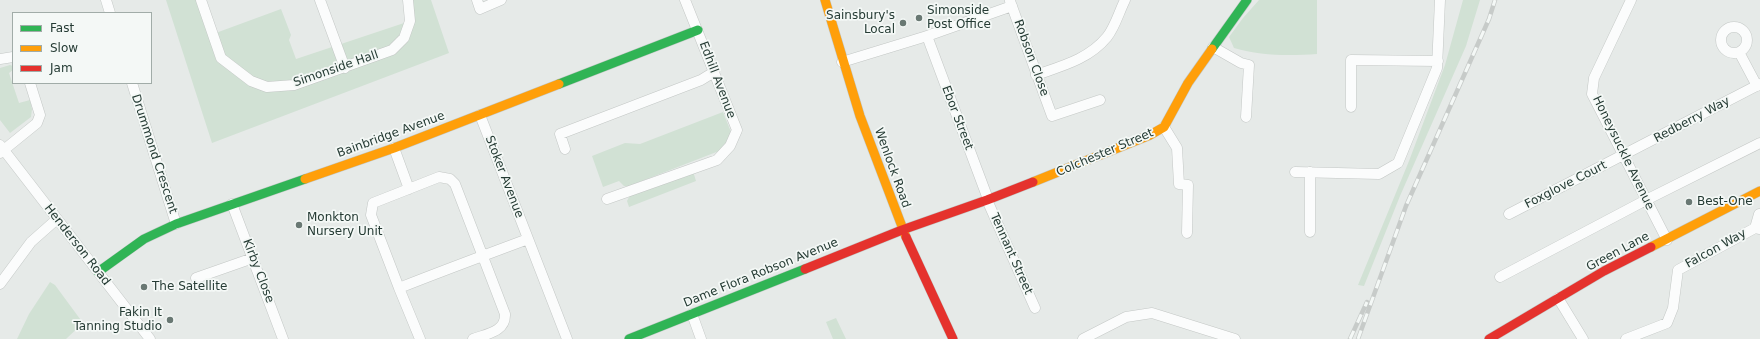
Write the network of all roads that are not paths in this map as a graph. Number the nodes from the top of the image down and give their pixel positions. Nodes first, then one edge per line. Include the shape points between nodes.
1 (106, 0) edge
2 (202, 0) edge
3 (320, 0) edge
4 (408, 0) edge
5 (477, 0) edge
6 (501, 0) edge
7 (685, 0) edge
8 (825, 0) edge
9 (1125, 0) edge
10 (1247, 0) edge
11 (1440, 0) edge
12 (1632, 0) edge
13 (1011, 3) edge
14 (110, 12) edge
15 (698, 30) junction
16 (927, 36) junction
17 (1213, 47) junction
18 (1739, 52) dead end
19 (12, 56) edge
20 (0, 59) edge
21 (1438, 61) junction
22 (842, 62) junction
23 (345, 68) junction
24 (714, 72) junction
25 (1036, 75) junction
26 (30, 84) edge
27 (132, 84) edge
28 (1758, 85) edge
29 (1100, 100) dead end
30 (1351, 107) dead end
31 (480, 115) junction
32 (1246, 117) dead end
33 (1164, 127) junction
34 (1760, 143) edge
35 (394, 148) junction
36 (1, 149) edge
37 (565, 149) dead end
38 (1623, 156) junction
39 (1295, 172) dead end
40 (1310, 172) junction
41 (409, 189) junction
42 (1760, 191) edge
43 (988, 199) junction
44 (607, 200) dead end
45 (1646, 200) junction
46 (232, 204) junction
47 (1509, 214) dead end
48 (1759, 214) dead end
49 (57, 218) junction
50 (176, 224) junction
51 (1758, 228) edge
52 (902, 230) junction
53 (1310, 232) dead end
54 (1186, 233) dead end
55 (528, 239) junction
56 (1667, 240) junction
57 (483, 256) junction
58 (253, 258) junction
59 (98, 272) junction
60 (1500, 277) dead end
61 (196, 278) dead end
62 (0, 284) edge
63 (399, 288) junction
64 (1558, 298) junction
65 (1035, 308) dead end
66 (692, 314) junction
67 (150, 339) edge
68 (283, 339) edge
69 (420, 339) edge
70 (473, 339) edge
71 (567, 339) edge
72 (629, 339) edge
73 (701, 339) edge
74 (953, 339) edge
75 (1083, 339) edge
76 (1235, 339) edge
77 (1489, 339) edge
78 (1583, 339) edge
79 (1626, 339) edge

1 - 14 street
2 - 23 street, Simonside Hall via 221,58 251,82 267,87 294,84
3 - 23 street
4 - 23 street, Simonside Hall via 410,21 404,38 392,50
5 - 6 street via 480,9
7 - 15 street, Edhill Avenue
8 - 22 street, Wenlock Road
9 - 25 street via 1108,36 1098,46 1078,60
10 - 17 street, Colchester Street
11 - 21 street
12 - 38 street, Honeysuckle Avenue via 1592,86 1595,102
13 - 16 street
13 - 25 street, Robson Close
15 - 24 street, Edhill Avenue
15 - 31 street, Bainbridge Avenue
16 - 22 street
16 - 43 street, Ebor Street
17 - 32 street via 1249,65
17 - 33 street, Colchester Street via 1188,83
18 - 28 street
19 - 20 street
21 - 30 street via 1351,60
21 - 40 street via 1398,163 1379,174
22 - 52 street, Wenlock Road
24 - 37 street via 701,80 560,134
24 - 44 street, Edhill Avenue via 736,130 730,146 717,160
25 - 29 street, Robson Close via 1052,116
26 - 36 street, Henderson Road via 40,115 38,123
27 - 50 street, Drummond Crescent
28 - 38 street, Redberry Way
31 - 35 street, Bainbridge Avenue
31 - 55 street, Stoker Avenue
33 - 43 street, Colchester Street via 1150,135
33 - 54 street via 1177,148 1179,184 1188,185
34 - 45 street
35 - 41 street
35 - 46 street, Bainbridge Avenue
36 - 49 street, Henderson Road
38 - 45 street, Honeysuckle Avenue
38 - 47 street, Foxglove Court
39 - 40 street
40 - 53 street
41 - 57 street via 439,177 450,179 455,184
41 - 63 street via 373,203 371,209 371,215
42 - 56 street, Green Lane
43 - 52 street, Colchester Street
43 - 65 street, Tennant Street
45 - 56 street, Honeysuckle Avenue
45 - 60 street
46 - 50 street, Bainbridge Avenue
46 - 58 street, Kirby Close
48 - 51 street
49 - 59 street, Henderson Road
49 - 62 street via 31,242
50 - 59 street, Bainbridge Avenue via 144,239
51 - 79 street, Falcon Way via 1678,270 1673,308 1666,323
52 - 66 street, Dame Flora Robson Avenue
52 - 74 street, Wenlock Road
55 - 57 street
55 - 71 street, Stoker Avenue
56 - 64 street, Green Lane via 1604,271
57 - 63 street
57 - 70 street via 505,320 500,328
58 - 61 street
58 - 68 street, Kirby Close
59 - 67 street, Henderson Road
63 - 69 street
64 - 77 street, Green Lane
64 - 78 street
66 - 72 street, Dame Flora Robson Avenue
66 - 73 street
75 - 76 street via 1126,317 1152,313

